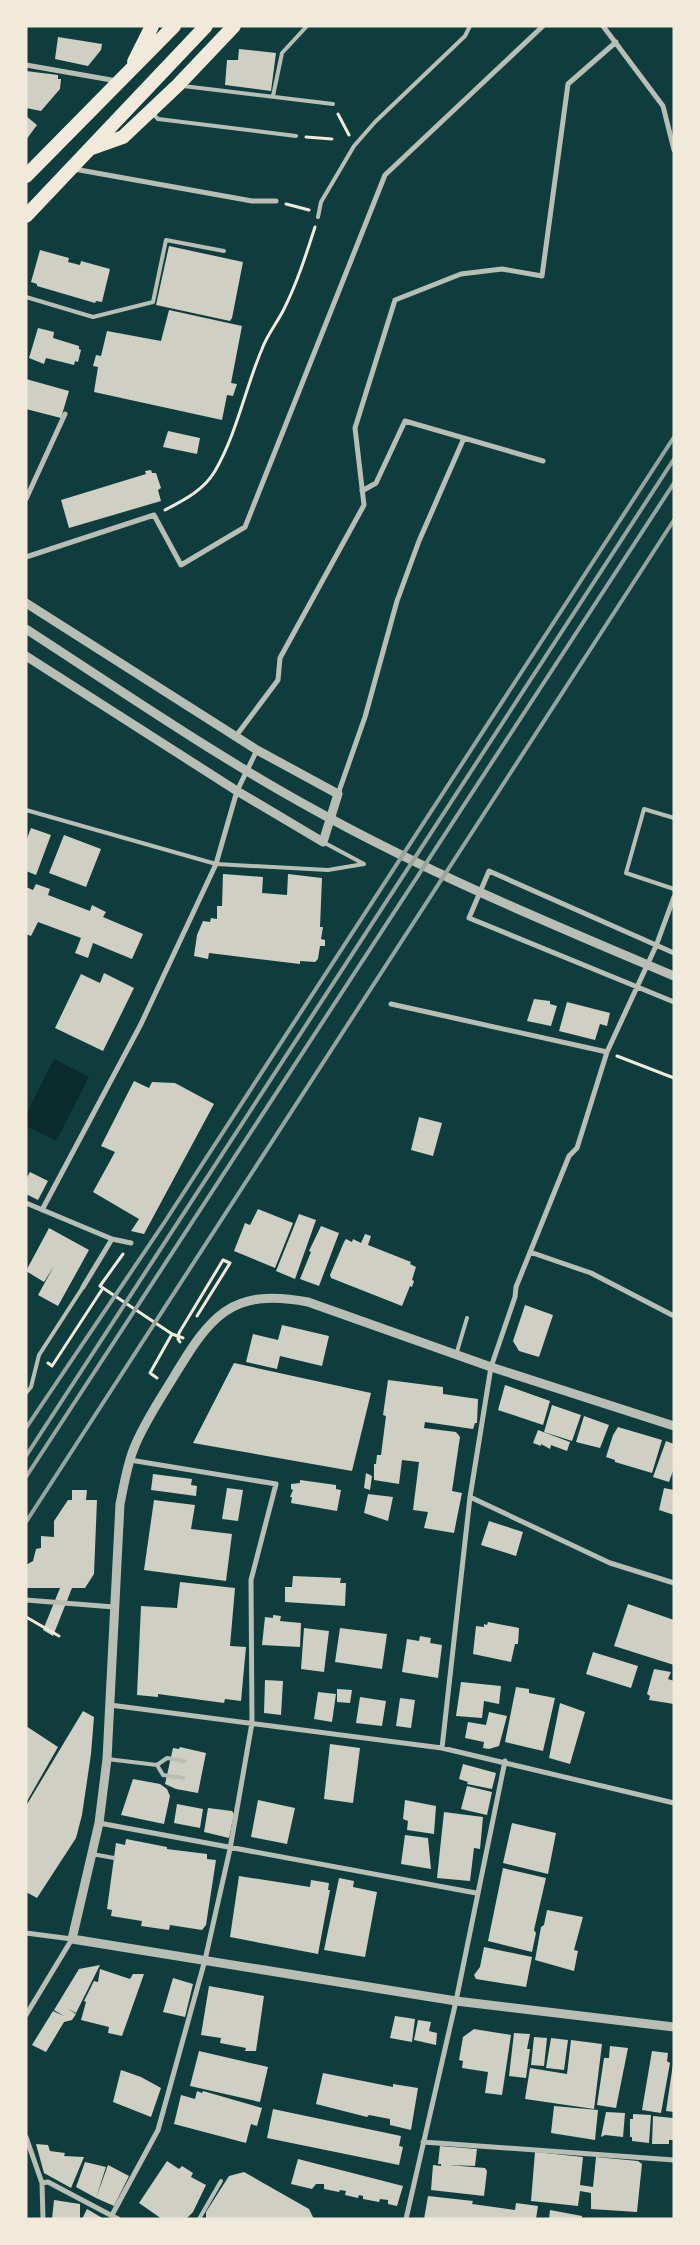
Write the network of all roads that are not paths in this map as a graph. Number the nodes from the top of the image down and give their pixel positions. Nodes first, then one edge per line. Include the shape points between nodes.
1 (152, 26) edge
2 (174, 26) edge
3 (206, 26) edge
4 (234, 26) edge
5 (307, 26) edge
6 (470, 26) edge
7 (543, 26) edge
8 (603, 26) edge
9 (616, 42) junction
10 (26, 65) edge
11 (125, 78) junction
12 (178, 85) junction
13 (273, 96) junction
14 (333, 104) road end
15 (150, 112) junction
16 (296, 136) road end
17 (89, 150) junction
18 (674, 150) edge
19 (71, 168) junction
20 (26, 176) edge
21 (276, 201) road end
22 (318, 215) road end
23 (26, 216) edge
24 (224, 250) dead end
25 (26, 296) edge
26 (65, 414) dead end
27 (464, 438) junction
28 (543, 461) dead end
29 (362, 491) junction
30 (26, 499) edge
31 (26, 557) edge
32 (26, 604) edge
33 (26, 629) edge
34 (26, 656) edge
35 (236, 736) junction
36 (256, 750) junction
37 (236, 791) junction
38 (338, 794) junction
39 (26, 810) edge
40 (674, 818) edge
41 (323, 842) junction
42 (216, 864) junction
43 (674, 889) edge
44 (674, 897) edge
45 (656, 946) junction
46 (674, 953) edge
47 (674, 976) edge
48 (637, 987) junction
49 (674, 1002) edge
50 (391, 1004) dead end
51 (607, 1052) junction
52 (26, 1203) edge
53 (42, 1210) junction
54 (112, 1239) junction
55 (131, 1244) road end
56 (530, 1252) junction
57 (82, 1287) joint
58 (674, 1316) edge
59 (467, 1318) dead end
60 (456, 1354) junction
61 (491, 1368) junction
62 (26, 1393) edge
63 (674, 1426) edge
64 (130, 1460) junction
65 (470, 1497) junction
66 (674, 1583) edge
67 (26, 1600) edge
68 (114, 1607) junction
69 (109, 1704) junction
70 (252, 1723) junction
71 (442, 1748) junction
72 (107, 1760) junction
73 (184, 1761) dead end
74 (505, 1761) junction
75 (157, 1765) junction
76 (184, 1778) dead end
77 (674, 1803) edge
78 (99, 1823) junction
79 (230, 1849) junction
80 (92, 1854) junction
81 (114, 1858) dead end
82 (476, 1893) junction
83 (26, 1933) edge
84 (72, 1939) junction
85 (205, 1960) junction
86 (456, 2001) junction
87 (26, 2014) edge
88 (674, 2027) edge
89 (26, 2137) edge
90 (423, 2142) junction
91 (674, 2160) edge
92 (221, 2181) dead end
93 (42, 2183) junction
94 (112, 2215) junction
95 (42, 2219) edge
96 (118, 2219) edge
97 (199, 2219) edge
98 (406, 2219) edge

1 - 11 highway
2 - 11 highway
3 - 17 highway
4 - 12 highway
5 - 13 lane via 282,53
6 - 22 lane via 466,36 354,146
7 - 31 street via 384,175 245,527 181,565 154,515
8 - 9 street
9 - 18 street via 663,106
9 - 29 street via 568,84 542,276 502,269 461,274 395,300 355,428
10 - 11 street
11 - 20 highway
12 - 13 lane
12 - 15 highway
13 - 14 lane
15 - 16 lane via 158,119
15 - 17 highway via 123,137
17 - 19 highway
19 - 21 street via 252,201
19 - 23 highway
24 - 25 lane via 166,240 153,302 93,317
26 - 30 street
27 - 28 street
27 - 29 street via 405,421 376,483
27 - 38 street via 397,601 365,717
29 - 35 street via 364,505 280,658 278,680
32 - 35 street
33 - 47 street via 228,761 320,813 417,864
34 - 37 street
35 - 36 street
36 - 37 street
36 - 38 street
37 - 41 street
37 - 42 street
38 - 41 street
39 - 42 lane
40 - 43 lane via 644,809 626,873
41 - 42 lane via 364,864 328,870
42 - 53 street via 141,1024
44 - 45 street
45 - 46 street
45 - 48 street
45 - 48 street via 489,872 469,918
48 - 49 street
48 - 51 street
50 - 51 street
51 - 56 street via 577,1148 569,1156
52 - 53 street
53 - 54 street
54 - 55 street
54 - 57 street
56 - 58 street via 591,1272
56 - 61 street
57 - 62 lane via 39,1355 31,1387
59 - 60 lane
60 - 61 street
60 - 64 street via 308,1302 280,1296 235,1306 215,1318 191,1349 146,1420
61 - 63 street
61 - 65 street
64 - 68 street via 120,1504
64 - 70 street via 276,1484 251,1580
65 - 66 street via 610,1563
65 - 71 street
67 - 68 street
68 - 69 street
69 - 70 street
69 - 72 street
70 - 71 street
70 - 79 street
71 - 74 street
72 - 75 lane
72 - 78 street
73 - 75 lane via 167,1758
74 - 77 street
74 - 82 street
75 - 76 lane via 164,1775
78 - 79 street
78 - 80 street
79 - 82 street
79 - 85 street
80 - 81 lane
80 - 84 street
82 - 86 street
83 - 84 street
84 - 85 street
84 - 87 street
85 - 86 street
85 - 94 street via 158,2130
86 - 88 street
86 - 90 street
89 - 93 street
90 - 91 street
90 - 98 street
92 - 97 lane
93 - 94 street via 48,2182
93 - 95 street
94 - 96 street

